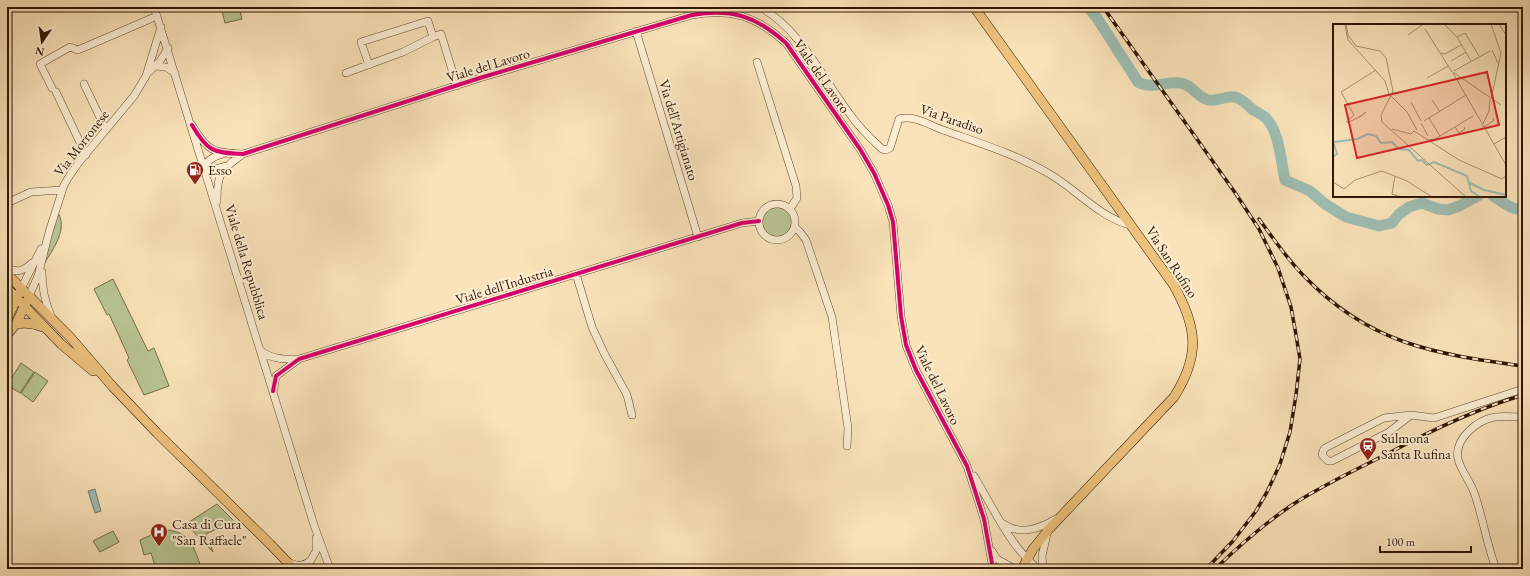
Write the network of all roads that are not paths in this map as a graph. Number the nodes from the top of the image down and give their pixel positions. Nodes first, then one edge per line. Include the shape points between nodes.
1 (154, 7) edge
2 (760, 7) edge
3 (974, 7) edge
4 (157, 16) junction
5 (780, 22) junction
6 (161, 26) junction
7 (771, 30) junction
8 (636, 31) junction
9 (433, 37) junction
10 (168, 48) junction
11 (152, 56) junction
12 (757, 62) dead end
13 (368, 64) junction
14 (156, 66) junction
15 (175, 73) junction
16 (346, 73) dead end
17 (146, 76) junction
18 (84, 84) dead end
19 (457, 86) junction
20 (192, 125) junction
21 (106, 130) junction
22 (225, 153) junction
23 (243, 154) junction
24 (86, 155) junction
25 (226, 166) junction
26 (204, 167) junction
27 (62, 190) junction
28 (7, 203) edge
29 (217, 208) junction
30 (790, 209) junction
31 (758, 221) junction
32 (1130, 225) junction
33 (795, 228) junction
34 (698, 237) junction
35 (40, 259) junction
36 (7, 268) edge
37 (7, 274) edge
38 (576, 274) junction
39 (7, 288) edge
40 (22, 289) junction
41 (29, 296) junction
42 (17, 298) junction
43 (25, 306) junction
44 (7, 319) edge
45 (53, 320) junction
46 (16, 324) junction
47 (46, 328) junction
48 (7, 334) edge
49 (261, 351) junction
50 (283, 359) junction
51 (299, 359) junction
52 (266, 368) junction
53 (282, 370) junction
54 (112, 388) junction
55 (1523, 389) edge
56 (273, 391) junction
57 (632, 415) dead end
58 (1412, 415) junction
59 (1523, 418) edge
60 (847, 446) dead end
61 (967, 466) junction
62 (1060, 517) junction
63 (1001, 522) junction
64 (314, 525) junction
65 (1049, 529) junction
66 (990, 548) junction
67 (312, 558) junction
68 (1027, 560) junction
69 (286, 565) edge
70 (329, 568) edge
71 (294, 569) edge
72 (306, 569) edge
73 (993, 569) edge
74 (1015, 569) edge
75 (1022, 569) edge
76 (1038, 569) edge
77 (1043, 569) edge
78 (1496, 569) edge

1 - 4 street, Viale della Repubblica
2 - 5 street, Via Paradiso
3 - 32 main road, Via San Rufino
4 - 6 street, Viale della Repubblica
4 - 24 street via 78,50 70,47 40,64
5 - 7 street
5 - 32 street, Via Paradiso via 807,50 849,114 882,150 890,148 899,119 923,122 1028,162 1049,173 1109,218
6 - 10 street, Viale della Repubblica
6 - 11 street, Via Morronese
7 - 8 street, Viale del Lavoro via 740,16 707,12
7 - 61 street, Viale del Lavoro via 786,43 860,149 881,188 893,222 902,321 910,357
8 - 19 street, Viale del Lavoro
8 - 34 street, Via dell'Artigianato
9 - 13 street via 403,52
9 - 13 street via 428,21 361,42
9 - 19 street via 441,34
10 - 11 street via 159,49
10 - 14 street, Via Morronese
10 - 15 street, Viale della Repubblica
11 - 17 street, Via Morronese
12 - 30 street via 796,186 797,198
13 - 16 street
14 - 15 street via 166,67
14 - 17 street, Via Morronese
15 - 20 street, Viale della Repubblica
17 - 21 street, Via Morronese via 134,96
18 - 21 street
19 - 23 street, Viale del Lavoro
20 - 22 street via 203,143 212,150
20 - 26 street, Viale della Repubblica
21 - 24 street, Via Morronese
22 - 23 street
22 - 26 street via 214,157
23 - 25 street
24 - 27 street, Via Morronese
25 - 26 street via 218,169
25 - 29 street via 220,173 217,185
26 - 29 street, Viale della Repubblica
27 - 28 street via 31,192
27 - 35 street, Via Morronese
29 - 49 street, Viale della Repubblica
30 - 31 street via 779,203 770,204 763,209
30 - 33 street via 794,216
31 - 33 street via 760,230 774,240 786,238
31 - 34 street, Viale dell'Industria via 742,223
32 - 62 main road, Via San Rufino via 1173,284 1186,309 1192,332 1192,358 1174,397
33 - 60 street via 806,240 832,316 848,428
34 - 38 street, Viale dell'Industria
35 - 36 street, Via Morronese via 25,270 16,272
35 - 40 street, Via Morronese
35 - 41 street, Via Morronese via 38,276
35 - 45 street, Via Morronese via 42,286
37 - 40 main road
38 - 51 street, Viale dell'Industria
38 - 57 street via 592,327 627,395
39 - 42 main road
40 - 41 main road
40 - 42 main road
41 - 43 main road
41 - 45 main road
42 - 43 main road
42 - 44 main road
43 - 46 main road
43 - 47 main road
45 - 54 main road
46 - 47 main road via 31,323
46 - 48 main road
47 - 54 main road
49 - 50 street, Viale dell'Industria via 270,357
49 - 52 street, Viale della Repubblica
50 - 51 street, Viale dell'Industria
50 - 52 street, Viale dell'Industria
51 - 53 street, Viale dell'Industria
52 - 53 street
52 - 56 street, Viale della Repubblica
53 - 56 street via 276,376
54 - 69 main road
55 - 58 street via 1434,418
56 - 64 street, Viale della Repubblica
58 - 58 street via 1390,417 1376,422 1325,448 1322,455 1332,461 1389,432
59 - 78 street via 1495,417 1484,421 1470,430 1461,440 1457,450 1459,461 1475,494
61 - 63 street, Viale del Lavoro
61 - 66 street, Viale del Lavoro via 982,508
62 - 63 street via 1031,530 1011,528
62 - 65 main road, Via San Rufino
63 - 68 street, Viale del Lavoro
64 - 67 street, Viale della Repubblica via 317,546
64 - 70 street, Viale della Repubblica
65 - 68 main road, Via San Rufino
65 - 77 street via 1042,551
66 - 73 street, Viale del Lavoro
66 - 74 street via 997,559
67 - 69 street via 301,566
67 - 72 street, Viale della Repubblica
68 - 75 main road, Via San Rufino
68 - 76 street, Viale del Lavoro
69 - 71 main road

